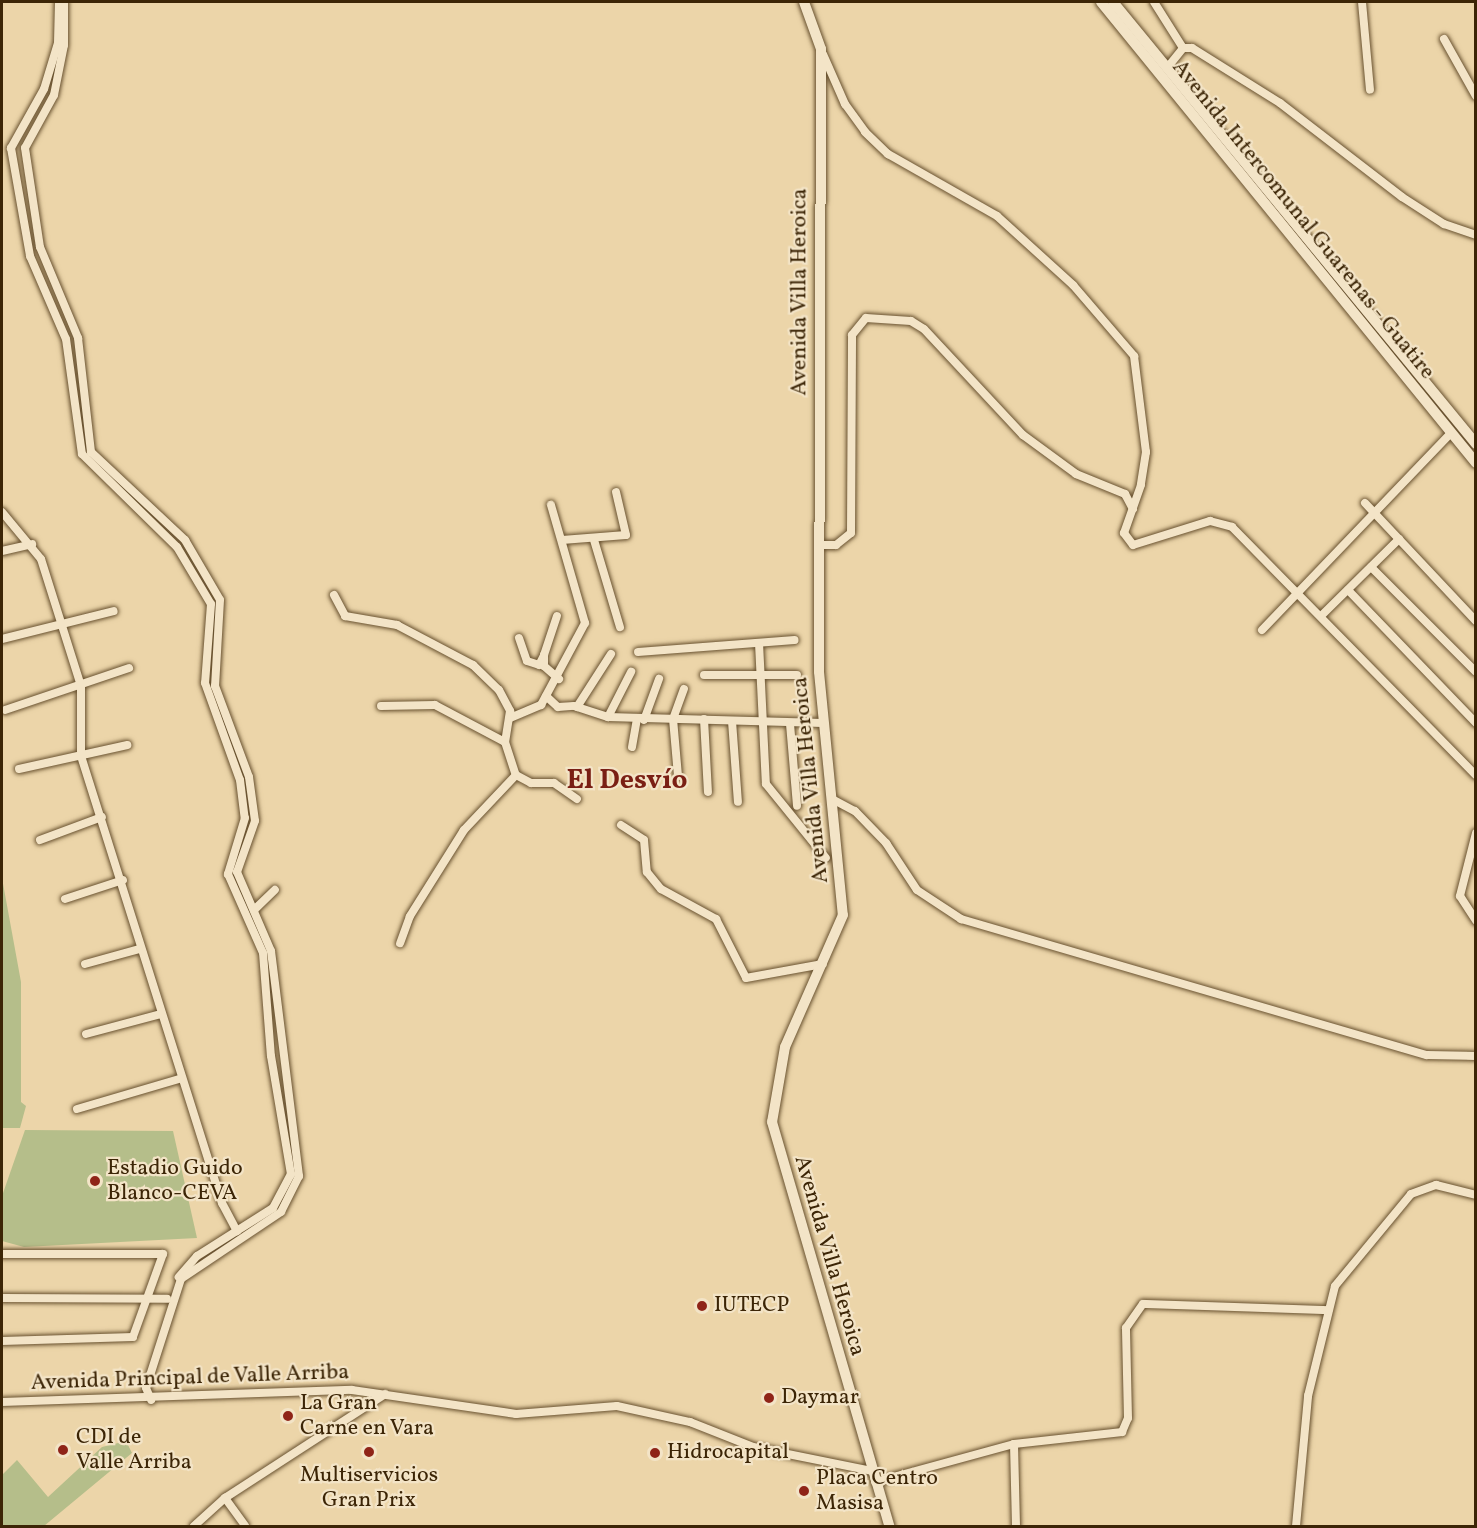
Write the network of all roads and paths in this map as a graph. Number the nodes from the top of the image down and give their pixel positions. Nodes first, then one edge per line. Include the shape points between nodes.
1 (59, 2) edge
2 (64, 2) edge
3 (804, 2) edge
4 (1101, 2) edge
5 (1113, 2) edge
6 (1154, 2) edge
7 (1362, 2) edge
8 (1444, 39) dead end
9 (1183, 48) junction
10 (821, 49) junction
11 (1167, 68) junction
12 (1370, 90) dead end
13 (1476, 96) edge
14 (1476, 235) edge
15 (1450, 433) junction
16 (1476, 444) edge
17 (1476, 463) edge
18 (616, 492) dead end
19 (1365, 503) dead end
20 (551, 505) dead end
21 (1133, 509) junction
22 (1373, 511) junction
23 (2, 512) edge
24 (1399, 539) junction
25 (562, 540) junction
26 (594, 540) junction
27 (32, 544) junction
28 (818, 545) junction
29 (2, 551) edge
30 (1371, 567) junction
31 (1298, 589) junction
32 (1348, 590) junction
33 (334, 596) dead end
34 (114, 611) dead end
35 (1323, 614) junction
36 (557, 616) dead end
37 (1476, 621) edge
38 (62, 625) junction
39 (620, 627) dead end
40 (1262, 630) dead end
41 (519, 638) dead end
42 (2, 639) edge
43 (795, 640) dead end
44 (759, 643) junction
45 (639, 652) dead end
46 (611, 654) dead end
47 (544, 655) junction
48 (129, 668) dead end
49 (632, 672) dead end
50 (1476, 672) edge
51 (704, 675) dead end
52 (797, 675) dead end
53 (760, 676) junction
54 (559, 679) junction
55 (659, 679) dead end
56 (81, 686) junction
57 (684, 688) dead end
58 (546, 696) junction
59 (381, 706) dead end
60 (577, 707) junction
61 (5, 710) dead end
62 (510, 717) junction
63 (608, 717) junction
64 (673, 719) junction
65 (704, 719) junction
66 (641, 720) junction
67 (732, 721) junction
68 (762, 722) junction
69 (823, 723) junction
70 (1476, 723) edge
71 (790, 724) junction
72 (505, 742) junction
73 (127, 745) dead end
74 (632, 747) dead end
75 (81, 756) junction
76 (19, 769) dead end
77 (516, 775) junction
78 (1476, 775) edge
79 (678, 777) dead end
80 (708, 792) dead end
81 (577, 799) dead end
82 (832, 800) junction
83 (738, 802) dead end
84 (797, 806) dead end
85 (102, 817) junction
86 (621, 825) dead end
87 (1476, 833) edge
88 (40, 840) dead end
89 (826, 858) dead end
90 (123, 880) junction
91 (275, 890) dead end
92 (65, 899) dead end
93 (254, 910) junction
94 (1476, 921) edge
95 (400, 943) dead end
96 (139, 949) junction
97 (85, 964) dead end
98 (823, 964) junction
99 (161, 1014) junction
100 (86, 1034) dead end
101 (1476, 1056) edge
102 (182, 1078) junction
103 (77, 1109) dead end
104 (1476, 1195) edge
105 (237, 1231) junction
106 (2, 1254) edge
107 (147, 1297) junction
108 (2, 1298) edge
109 (167, 1299) junction
110 (1326, 1310) junction
111 (2, 1341) edge
112 (386, 1393) junction
113 (149, 1400) junction
114 (2, 1402) edge
115 (1014, 1444) junction
116 (873, 1476) junction
117 (225, 1498) junction
118 (194, 1527) edge
119 (245, 1527) edge
120 (889, 1527) edge
121 (1016, 1527) edge
122 (1296, 1527) edge

1 - 105 street via 58,43 44,89 11,148 30,256 66,339 82,454 177,547 211,604 205,683 240,780 245,818 228,873 263,953 271,1056 291,1174 273,1208
2 - 93 street via 64,45 54,95 26,148 40,247 78,338 91,452 185,540 220,600 215,683 249,777 255,821 237,872
3 - 10 main road, Avenida Villa Heroica
4 - 15 main road, Avenida Intercomunal Guarenas - Guatire
5 - 11 main road, Avenida Intercomunal Guarenas - Guatire
6 - 9 street
7 - 12 street
8 - 13 street
9 - 11 street
9 - 14 street via 1280,104 1358,167 1434,219
10 - 21 street via 845,104 865,132 888,154 997,216 1073,285 1134,356 1146,452
10 - 28 main road, Avenida Villa Heroica
11 - 16 main road, Avenida Intercomunal Guarenas - Guatire
15 - 17 main road, Avenida Intercomunal Guarenas - Guatire
15 - 22 street
18 - 26 street via 626,535
19 - 22 street
20 - 25 street
21 - 28 street via 1125,494 1076,474 1023,435 924,329 911,321 866,318 852,334 851,533 836,545
21 - 31 street via 1124,533 1133,544 1210,521 1232,527
22 - 24 street
22 - 31 street
23 - 27 street
24 - 30 street
24 - 37 street
25 - 26 street
25 - 54 street via 585,623
26 - 39 street
27 - 29 street
27 - 38 street
28 - 69 main road, Avenida Villa Heroica
30 - 32 street
30 - 50 street
31 - 35 street
31 - 40 street
32 - 35 street
32 - 70 street
33 - 62 street via 345,616 397,625 473,665 499,690
34 - 38 street
35 - 78 street
36 - 47 street
38 - 42 street
38 - 56 street
41 - 47 street via 527,661 539,664
43 - 44 street
44 - 45 street
44 - 53 street
46 - 60 street
47 - 54 street via 544,666
48 - 56 street
49 - 63 street
51 - 53 street
52 - 53 street
53 - 68 street
54 - 58 street
55 - 66 street
56 - 61 street
56 - 75 street
57 - 64 street
58 - 60 street via 558,707
58 - 62 street via 531,713
59 - 72 street via 435,705
60 - 63 street
62 - 72 street
63 - 66 street
64 - 65 street
64 - 66 street
64 - 79 street
65 - 67 street
65 - 80 street
66 - 74 street
67 - 68 street
67 - 83 street
68 - 71 street
68 - 89 street via 766,784
69 - 71 street
69 - 82 main road, Avenida Villa Heroica
71 - 84 street
72 - 77 street
73 - 75 street
75 - 76 street
75 - 85 street
77 - 81 street via 531,783 554,783
77 - 95 street via 464,830 410,916
82 - 98 main road, Avenida Villa Heroica via 843,915
82 - 101 street via 855,812 886,843 917,890 961,919 1427,1055
85 - 88 street
85 - 90 street
86 - 98 street via 644,840 647,872 661,889 716,919 746,978
87 - 94 street via 1460,896
90 - 92 street
90 - 96 street
91 - 93 street
93 - 113 street via 271,951 299,1176 281,1212 181,1279 146,1388
96 - 97 street
96 - 99 street
98 - 116 main road, Avenida Villa Heroica via 785,1047 772,1122
99 - 100 street
99 - 102 street
102 - 103 street
102 - 105 street via 222,1203
104 - 110 street via 1436,1185 1411,1194 1335,1286
105 - 109 street via 197,1256
106 - 107 street via 163,1254
107 - 108 street
107 - 109 street
107 - 111 street via 133,1337
109 - 113 street via 146,1373
110 - 115 street via 1143,1304 1126,1328 1128,1418 1122,1432
110 - 122 street via 1308,1396
112 - 113 street, Avenida Principal de Valle Arriba via 352,1390
112 - 116 street, Avenida Principal de Valle Arriba via 516,1414 617,1406 690,1422 753,1447
112 - 117 street
113 - 114 street, Avenida Principal de Valle Arriba
115 - 116 street
115 - 121 street
116 - 120 main road, Avenida Villa Heroica
117 - 118 street
117 - 119 street

